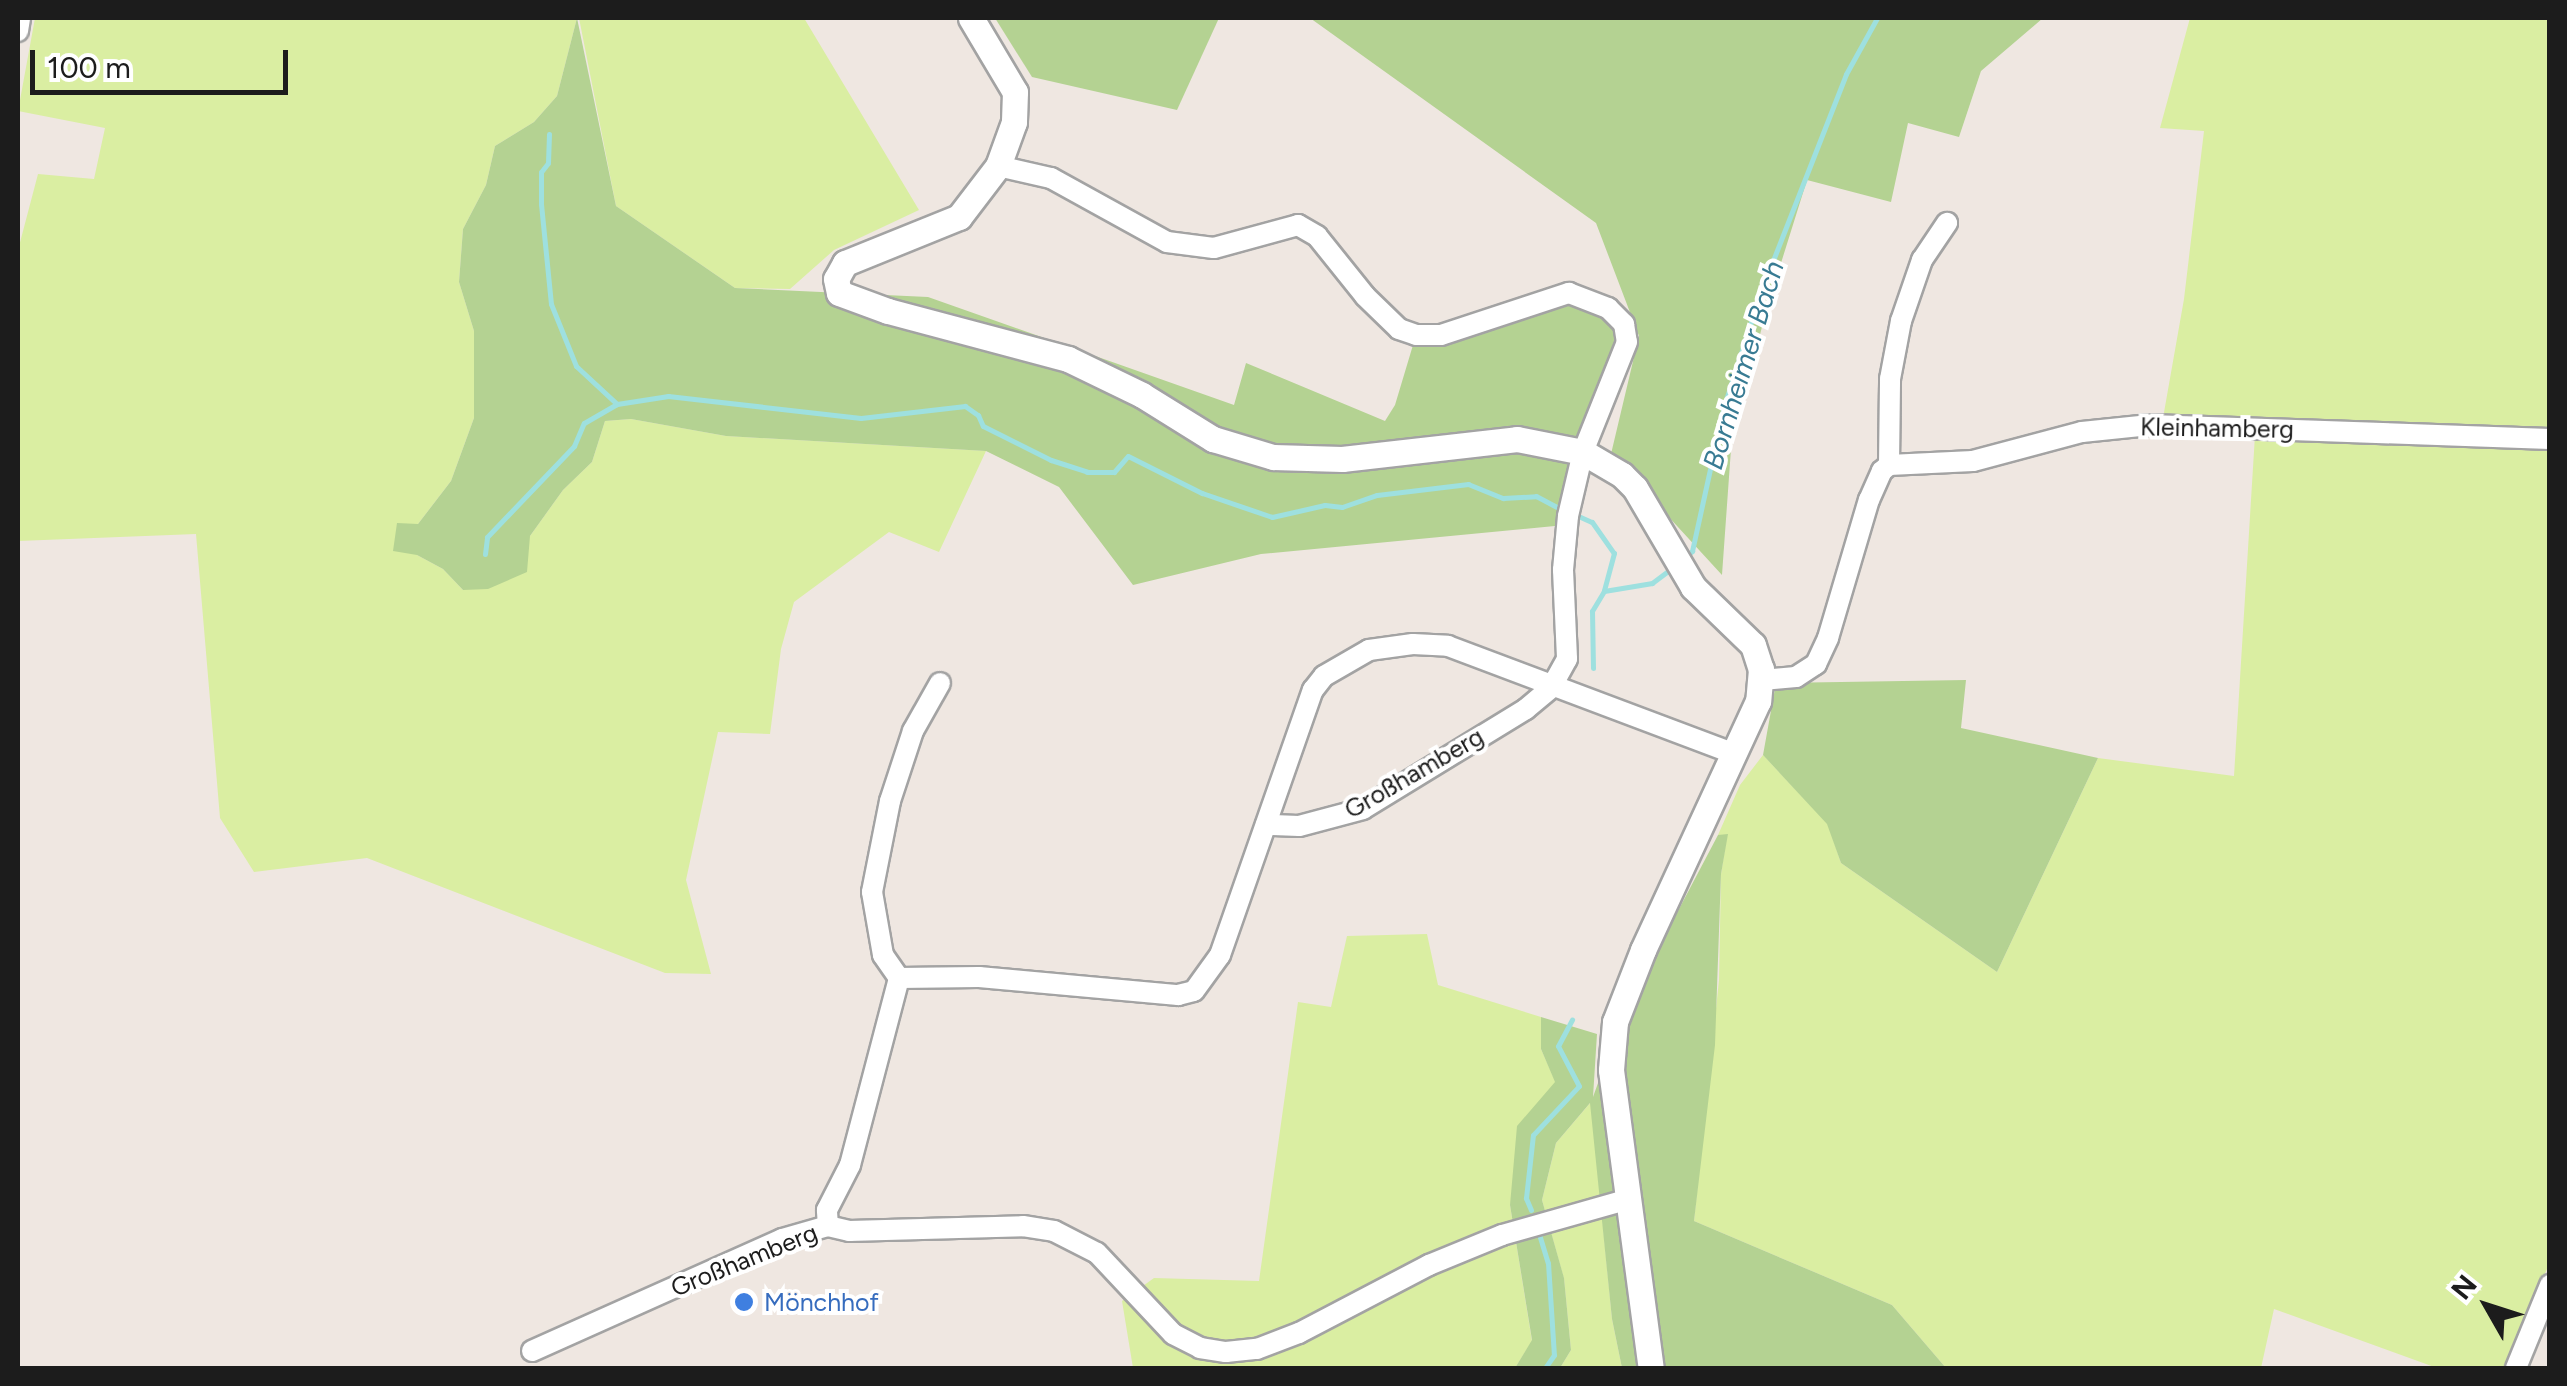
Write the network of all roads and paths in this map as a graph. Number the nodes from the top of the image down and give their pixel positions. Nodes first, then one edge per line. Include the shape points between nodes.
1 (20, 18) edge
2 (971, 18) edge
3 (18, 31) edge
4 (998, 166) junction
5 (1947, 223) dead end
6 (2550, 439) edge
7 (1583, 452) junction
8 (1889, 465) junction
9 (1762, 680) junction
10 (940, 683) dead end
11 (1551, 688) junction
12 (1735, 754) junction
13 (1266, 825) junction
14 (899, 978) junction
15 (1626, 1200) junction
16 (828, 1226) junction
17 (2550, 1285) edge
18 (532, 1351) dead end
19 (1651, 1368) edge
20 (2516, 1368) edge

1 - 3 street
2 - 4 street via 1016,92 1017,111
4 - 7 street via 1051,178 1167,242 1214,248 1298,225 1317,236 1399,329 1416,335 1441,334 1570,293 1588,296 1624,324 1627,342
4 - 7 street via 968,208 941,228 845,263 836,279 839,292 1068,360 1213,439 1273,457 1342,459 1516,439
5 - 8 street via 1922,260 1901,321 1890,379
6 - 8 street, Kleinhamberg via 2150,425 2082,432 1973,462
7 - 9 street via 1635,488 1682,573 1748,638
7 - 11 street via 1563,570 1567,659
8 - 9 street via 1870,500 1816,664 1796,676
9 - 12 street
10 - 14 street via 913,731 872,892 874,924
11 - 12 street
11 - 13 street, Großhamberg via 1364,808 1299,826
11 - 13 street via 1448,646 1413,644 1350,658 1313,690
12 - 15 street via 1616,1022 1611,1070
13 - 14 street via 1220,955 1194,991
14 - 16 street, Großhamberg via 850,1165 827,1210
15 - 16 street via 1502,1235 1429,1265 1299,1334 1226,1352 1173,1334 1097,1253 1054,1232 1023,1226
15 - 19 street
16 - 18 street, Großhamberg via 782,1239
17 - 20 street

